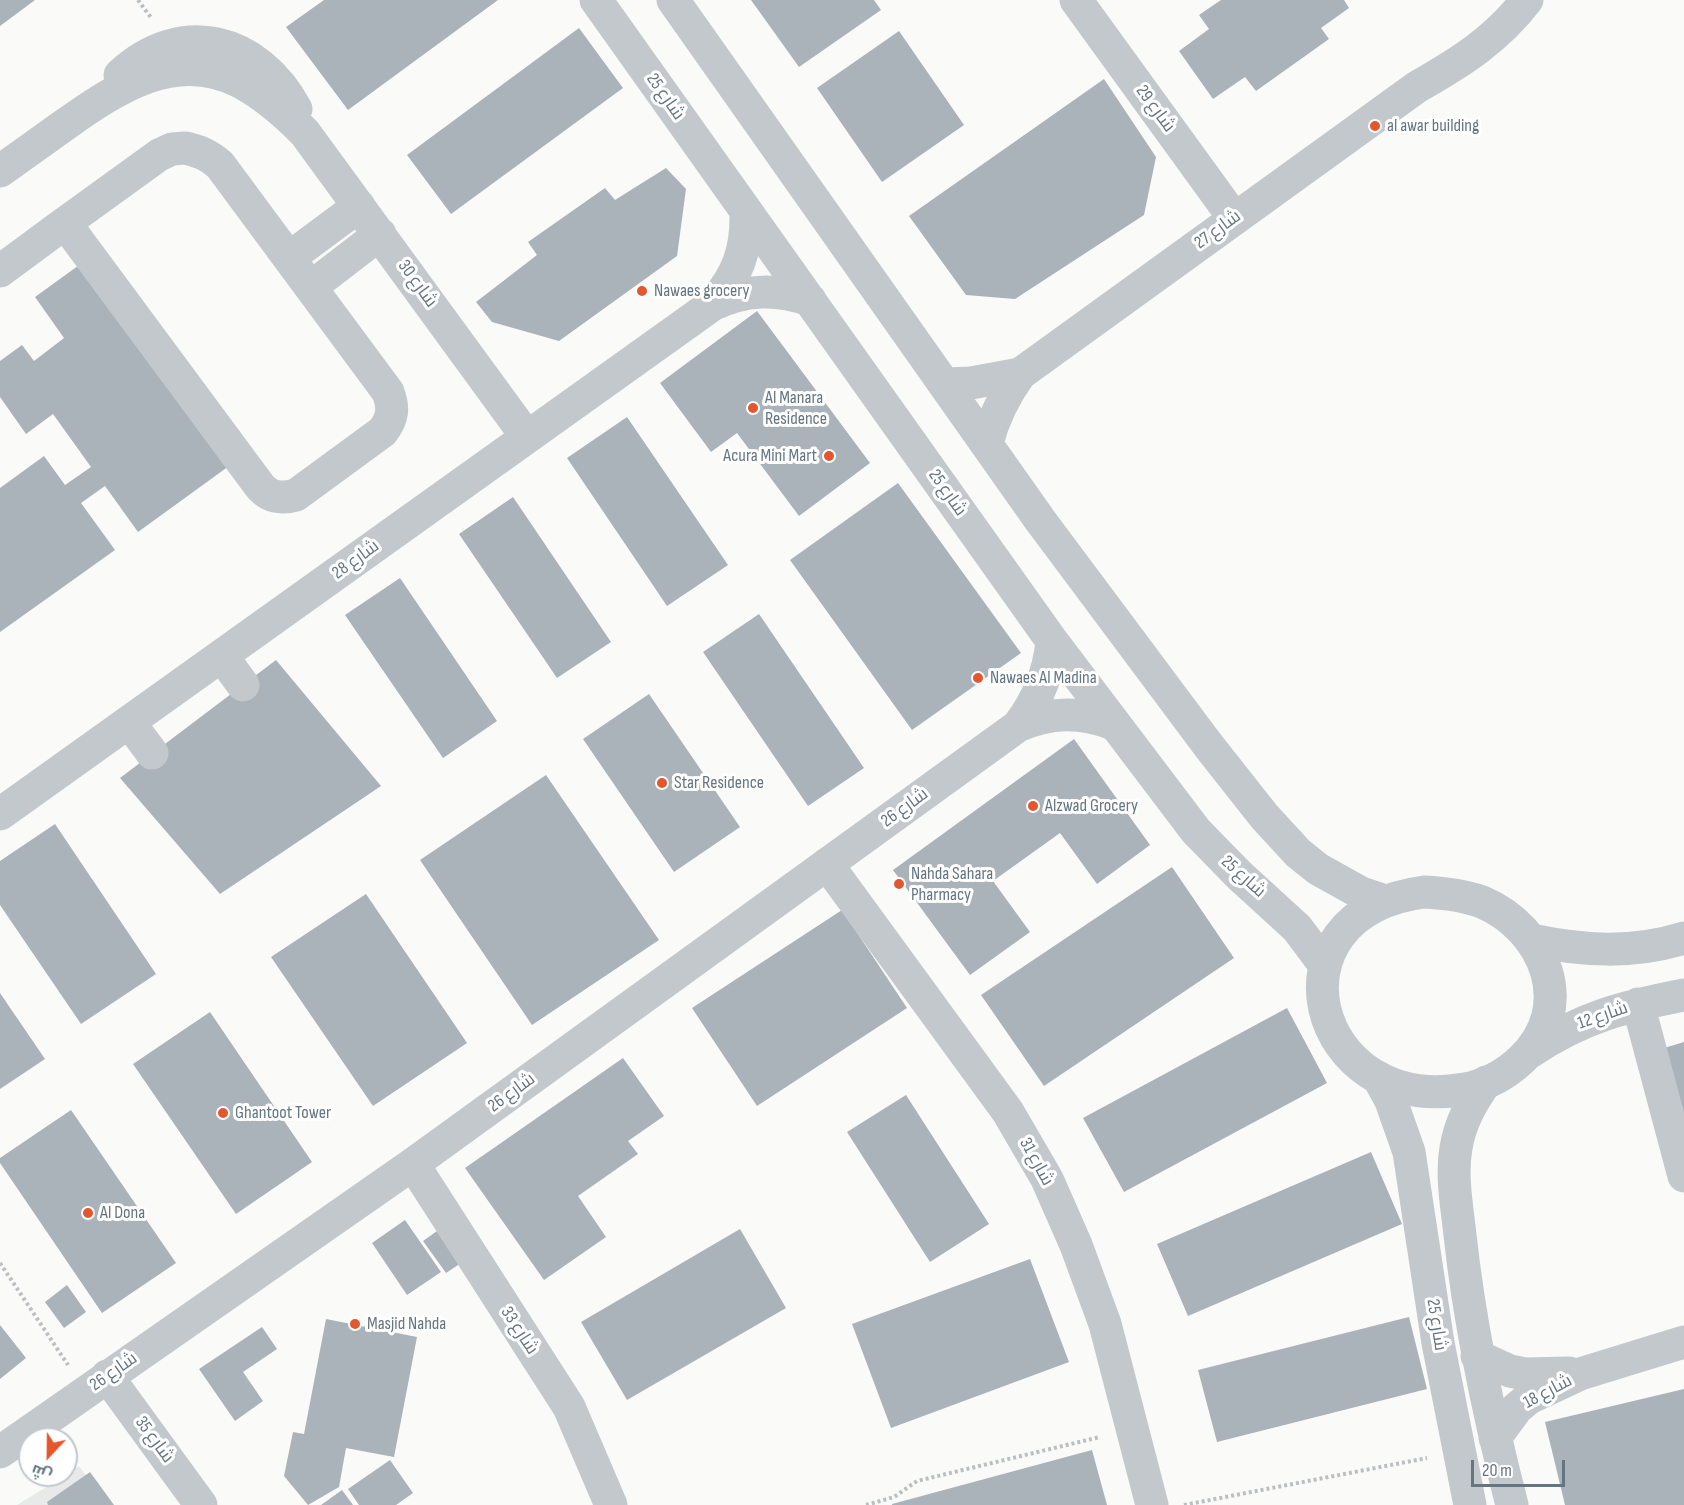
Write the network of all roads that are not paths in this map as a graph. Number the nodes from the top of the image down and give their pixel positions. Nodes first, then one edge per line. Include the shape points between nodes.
1 (596, 0) edge
2 (673, 0) edge
3 (1076, 0) edge
4 (1500, 0) edge
5 (1527, 0) edge
6 (1417, 87) junction
7 (0, 171) edge
8 (359, 206) junction
9 (746, 211) junction
10 (1234, 218) junction
11 (65, 223) junction
12 (380, 234) junction
13 (289, 258) junction
14 (0, 271) edge
15 (311, 287) junction
16 (810, 300) junction
17 (712, 305) junction
18 (1020, 374) junction
19 (946, 384) junction
20 (527, 437) junction
21 (987, 442) junction
22 (1052, 641) junction
23 (222, 656) junction
24 (243, 685) dead end
25 (129, 722) junction
26 (1113, 724) junction
27 (1018, 726) junction
28 (152, 753) dead end
29 (0, 814) edge
30 (827, 864) junction
31 (1385, 901) junction
32 (1684, 938) edge
33 (1531, 940) junction
34 (1324, 964) junction
35 (1684, 995) edge
36 (1638, 1004) junction
37 (1528, 1053) junction
38 (1378, 1077) junction
39 (1486, 1082) junction
40 (413, 1164) junction
41 (1684, 1176) edge
42 (1684, 1342) edge
43 (1478, 1356) junction
44 (1580, 1374) junction
45 (97, 1384) junction
46 (1495, 1438) junction
47 (0, 1452) edge
48 (201, 1505) edge
49 (611, 1505) edge
50 (1152, 1505) edge
51 (1470, 1505) edge
52 (1512, 1505) edge

1 - 9 street, شارع 25
2 - 19 street
3 - 10 street, شارع 29
4 - 6 street, شارع 27 via 1478,28
5 - 6 street, شارع 27 via 1496,36
6 - 10 street, شارع 27
7 - 8 street, شارع 30 via 102,98 132,82 186,69 213,72 239,81 284,113 305,133
8 - 12 street, شارع 30
8 - 13 street
9 - 16 street, شارع 25
9 - 17 street, شارع 28 via 740,262
10 - 18 street, شارع 27
11 - 13 street via 159,155 172,149 198,150 220,165
11 - 14 street
11 - 15 street via 264,492 280,498 296,495 375,439 392,413 388,392
12 - 15 street
12 - 20 street, شارع 30
13 - 15 street
16 - 17 street, شارع 28 via 760,291
16 - 22 street, شارع 25
17 - 20 street, شارع 28
18 - 19 street, شارع 27
18 - 21 street, شارع 27 via 1005,394
19 - 21 street
20 - 23 street, شارع 28
21 - 31 street via 1040,520 1208,745 1281,835 1318,869 1361,893
22 - 26 street, شارع 25
22 - 27 street, شارع 26 via 1038,695
23 - 24 street
23 - 25 street, شارع 28
25 - 28 street
25 - 29 street, شارع 28
26 - 27 street, شارع 26 via 1065,714
26 - 34 street, شارع 25 via 1196,831 1297,928
27 - 30 street, شارع 26
30 - 40 street, شارع 26
30 - 50 street, شارع 31 via 1008,1112 1047,1179 1105,1324
31 - 33 street via 1424,892 1464,896 1501,913
31 - 34 street via 1348,926
32 - 33 street via 1619,950 1589,950
33 - 37 street via 1542,957 1551,997 1540,1037
34 - 38 street via 1322,997 1331,1030 1351,1057
35 - 36 street, شارع 12
36 - 37 street, شارع 12 via 1571,1027
36 - 41 street
37 - 39 street via 1502,1075
38 - 39 street via 1432,1092
38 - 51 street, شارع 25 via 1409,1152 1438,1343
39 - 43 street, شارع 25 via 1459,1132 1454,1169
40 - 45 street, شارع 26
40 - 49 street, شارع 33 via 569,1407
42 - 44 street, شارع 18
43 - 44 street, شارع 18 via 1525,1374
43 - 46 street, شارع 25
44 - 46 street, شارع 18 via 1528,1398
45 - 47 street, شارع 26
45 - 48 street, شارع 35
46 - 52 street, شارع 25

